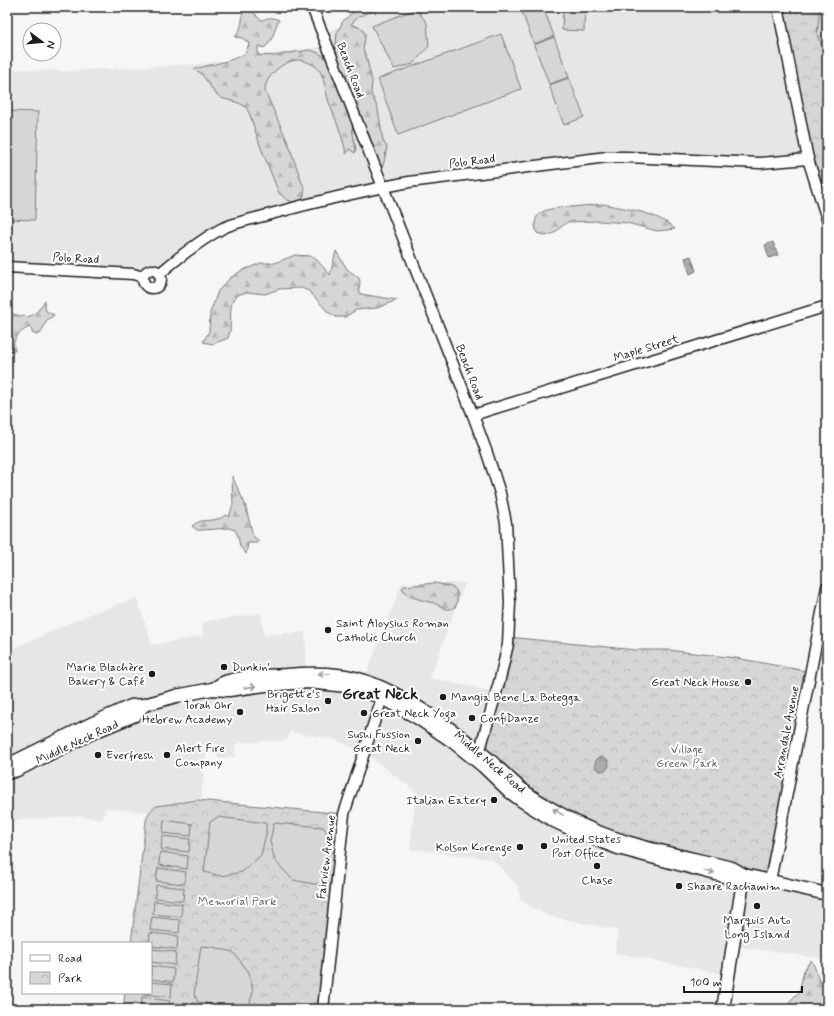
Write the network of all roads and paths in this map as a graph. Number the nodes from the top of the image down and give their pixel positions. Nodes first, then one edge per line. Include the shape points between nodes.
1 (312, 7) edge
2 (778, 7) edge
3 (808, 159) junction
4 (382, 187) junction
5 (827, 219) edge
6 (7, 267) edge
7 (159, 274) junction
8 (143, 277) junction
9 (827, 306) edge
10 (473, 415) junction
11 (827, 587) edge
12 (385, 694) junction
13 (144, 705) junction
14 (479, 757) junction
15 (7, 764) edge
16 (7, 773) edge
17 (744, 876) junction
18 (770, 881) junction
19 (827, 894) edge
20 (324, 1009) edge
21 (723, 1009) edge

1 - 4 street, Beach Road
2 - 3 street
3 - 4 street, Polo Road via 760,163 607,157
3 - 5 street
4 - 7 street, Polo Road via 358,191 225,227 202,240
4 - 10 street, Beach Road
6 - 8 street, Polo Road via 133,274
7 - 8 street, Polo Road via 152,270 146,272
7 - 8 street, Polo Road via 161,280 156,288 148,288
9 - 10 street, Maple Street
10 - 14 street, Beach Road via 500,493 506,523 510,603 508,644
11 - 18 street, Arrandale Avenue
12 - 13 main road, Middle Neck Road via 347,686 307,682 229,690 212,689
12 - 14 main road, Middle Neck Road
12 - 20 street, Fairview Avenue via 344,814
13 - 15 main road, Middle Neck Road via 131,706
13 - 16 main road, Middle Neck Road via 135,715
14 - 17 main road, Middle Neck Road via 522,801 554,821 586,836 731,878
17 - 18 main road, Middle Neck Road
17 - 21 main road
18 - 19 main road, Middle Neck Road

